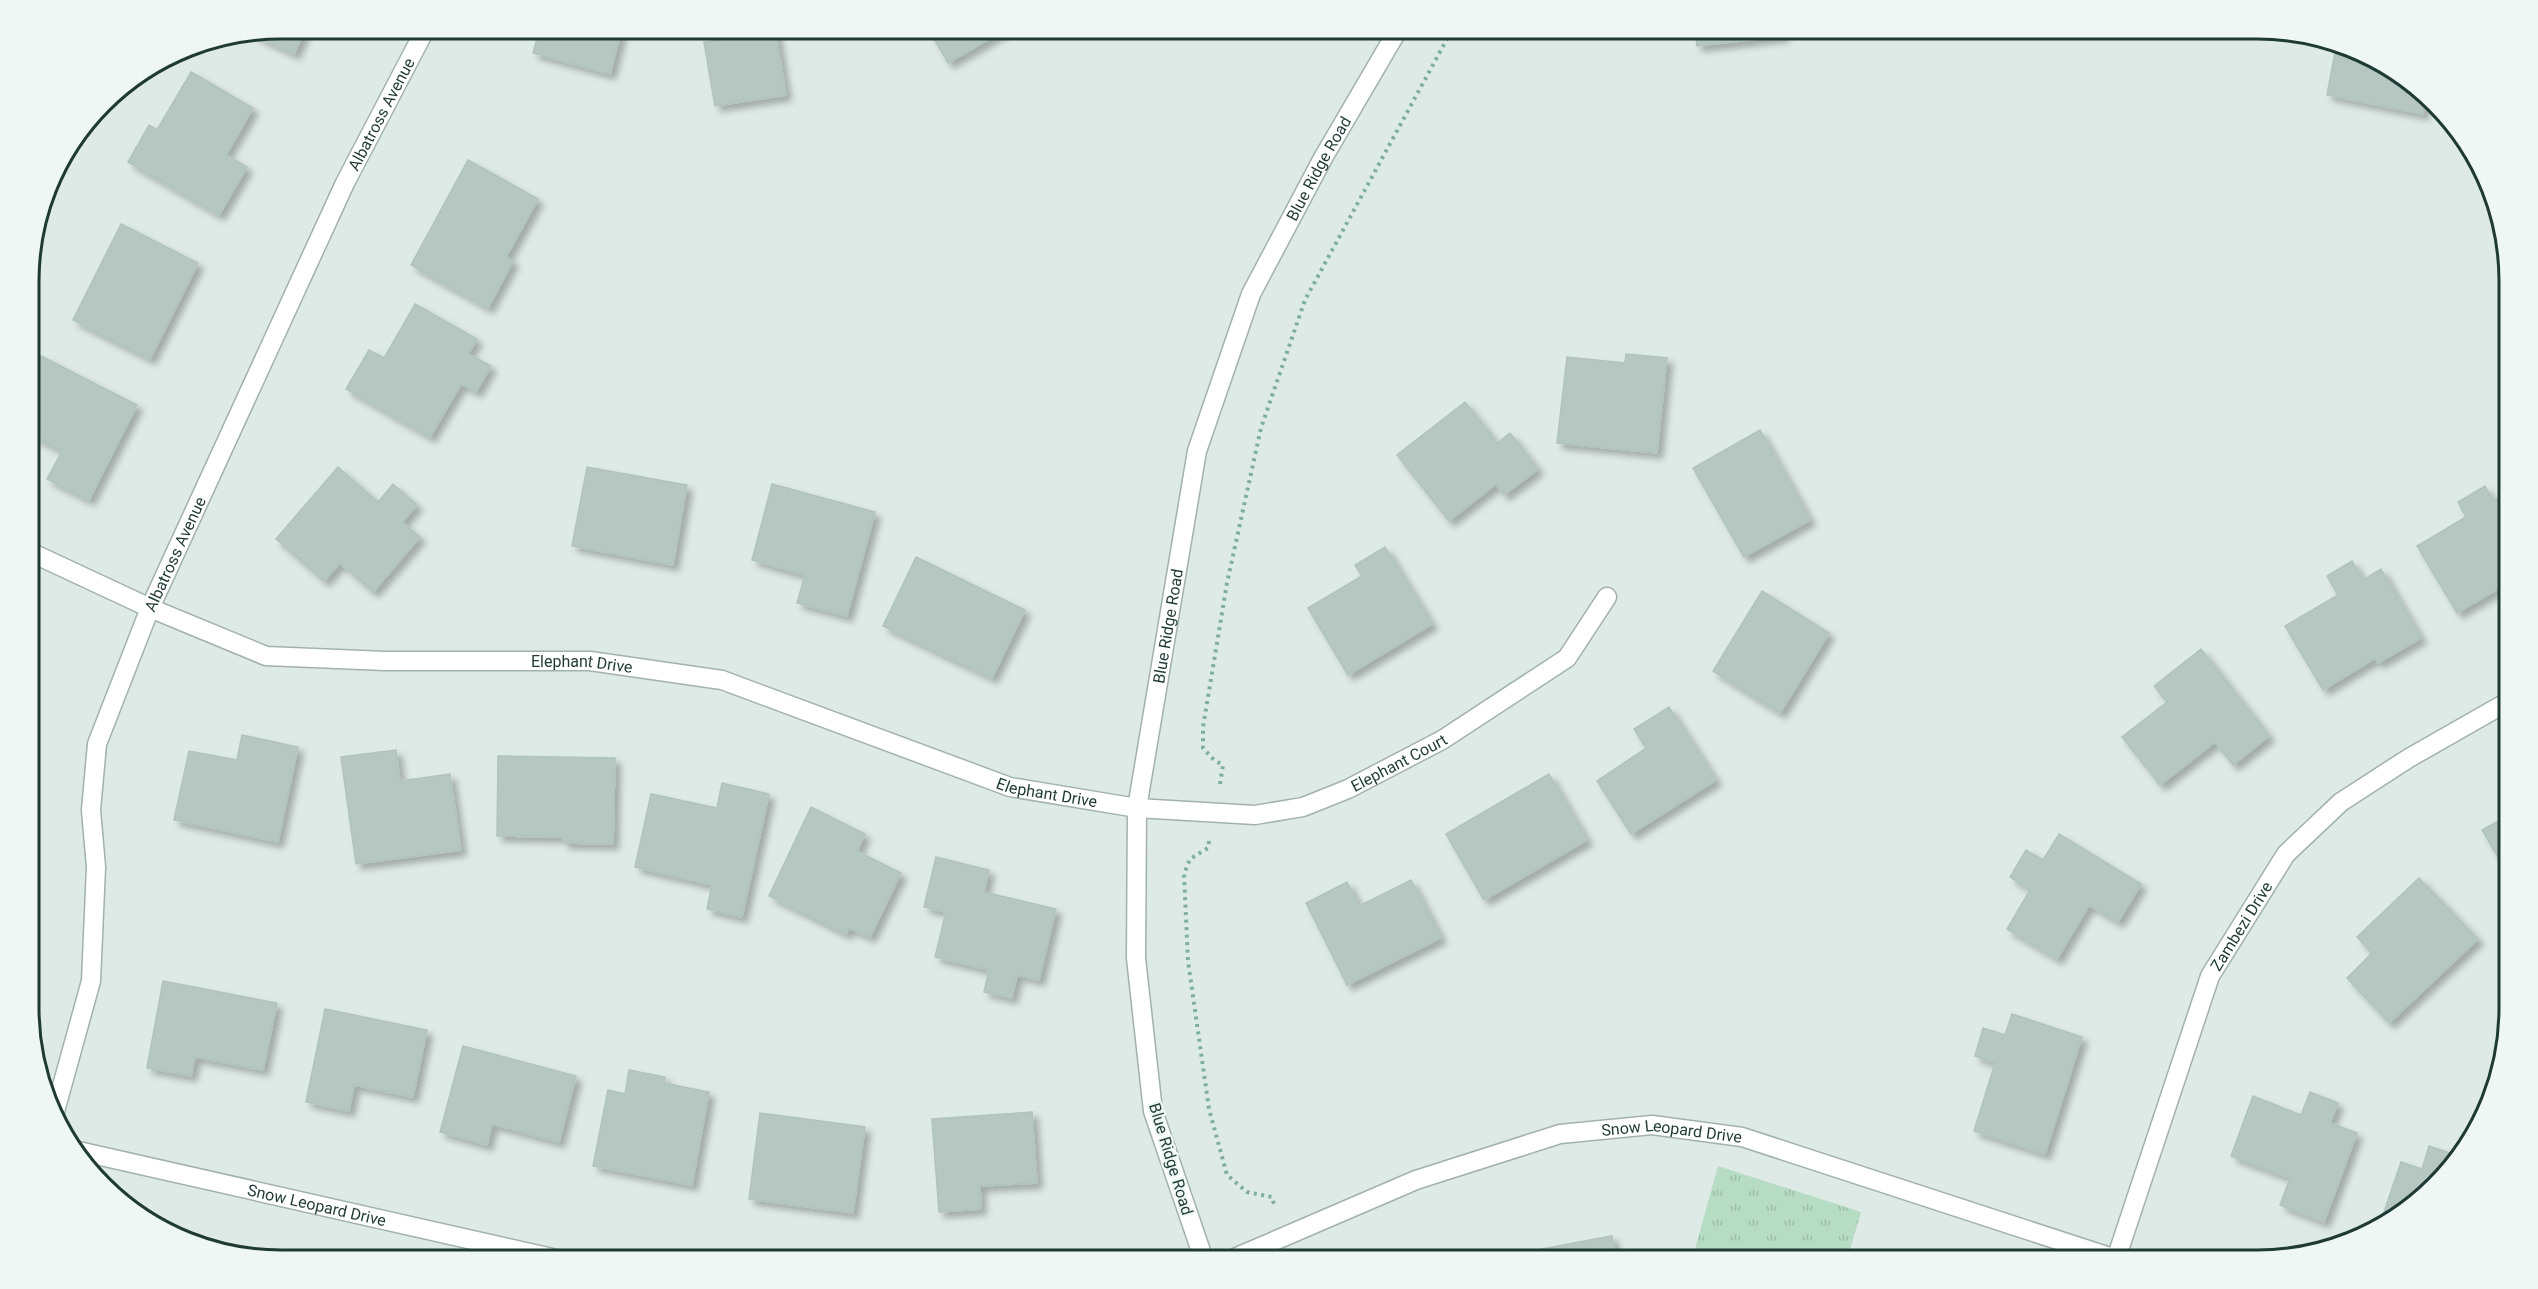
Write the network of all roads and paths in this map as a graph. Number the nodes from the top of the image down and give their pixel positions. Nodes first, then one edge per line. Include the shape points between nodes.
1 (420, 39) edge
2 (1393, 39) edge
3 (1447, 39) edge
4 (39, 556) edge
5 (1607, 597) dead end
6 (150, 608) junction
7 (2499, 707) edge
8 (1137, 808) junction
9 (1215, 812) junction
10 (58, 1102) edge
11 (88, 1153) edge
12 (1283, 1237) junction
13 (517, 1250) edge
14 (1201, 1250) edge
15 (1253, 1250) edge
16 (2087, 1250) edge
17 (2120, 1250) edge

1 - 6 street, Albatross Avenue via 345,183
2 - 8 street, Blue Ridge Road via 1323,158 1251,294 1197,451
3 - 9 path via 1305,300 1261,428 1227,583 1203,727 1203,748 1223,765
4 - 6 street, Elephant Drive
5 - 9 street, Elephant Court via 1567,658 1442,740 1348,789 1303,807 1255,815
6 - 8 street, Elephant Drive via 266,656 385,661 590,661 722,680 1010,787
6 - 10 street, Albatross Avenue via 97,744 91,810 96,867 91,981
7 - 17 street, Zambezi Drive via 2341,802 2286,854 2210,976
8 - 9 street, Elephant Court
8 - 14 street, Blue Ridge Road via 1136,958 1154,1111
9 - 12 path via 1208,848 1190,859 1184,874 1188,961 1209,1109 1227,1175 1247,1192 1272,1197
11 - 13 street, Snow Leopard Drive
12 - 15 street, Snow Leopard Drive
12 - 16 street, Snow Leopard Drive via 1416,1180 1560,1134 1652,1125 1742,1137

